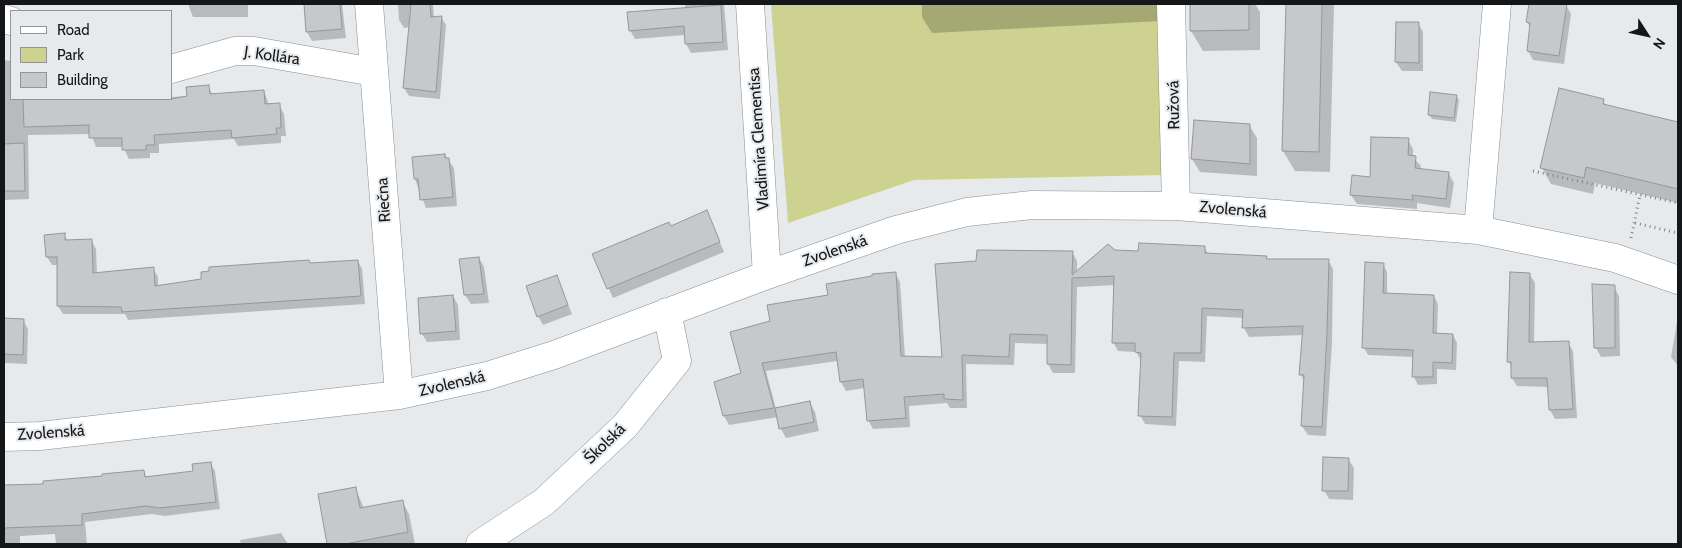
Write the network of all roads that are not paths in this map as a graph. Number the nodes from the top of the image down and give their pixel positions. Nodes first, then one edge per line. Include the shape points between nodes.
1 (369, 4) edge
2 (750, 4) edge
3 (1171, 4) edge
4 (1498, 4) edge
5 (172, 69) edge
6 (374, 72) junction
7 (1176, 206) junction
8 (1478, 230) junction
9 (767, 275) junction
10 (1678, 280) edge
11 (667, 312) junction
12 (399, 395) junction
13 (4, 436) edge
14 (480, 544) edge

1 - 6 street, Riečna
2 - 9 street, Vladimíra Clementisa
3 - 7 street, Ružová
4 - 8 street
5 - 6 street, J. Kollára via 235,51
6 - 12 street, Riečna
7 - 8 street, Zvolenská
7 - 9 street, Zvolenská via 1032,205 967,212 896,230
8 - 10 street, Zvolenská via 1615,258
9 - 11 street, Zvolenská
11 - 12 street, Zvolenská via 554,355 487,376
11 - 14 street, Školská via 677,361 625,426 544,502
12 - 13 street, Zvolenská via 40,436

